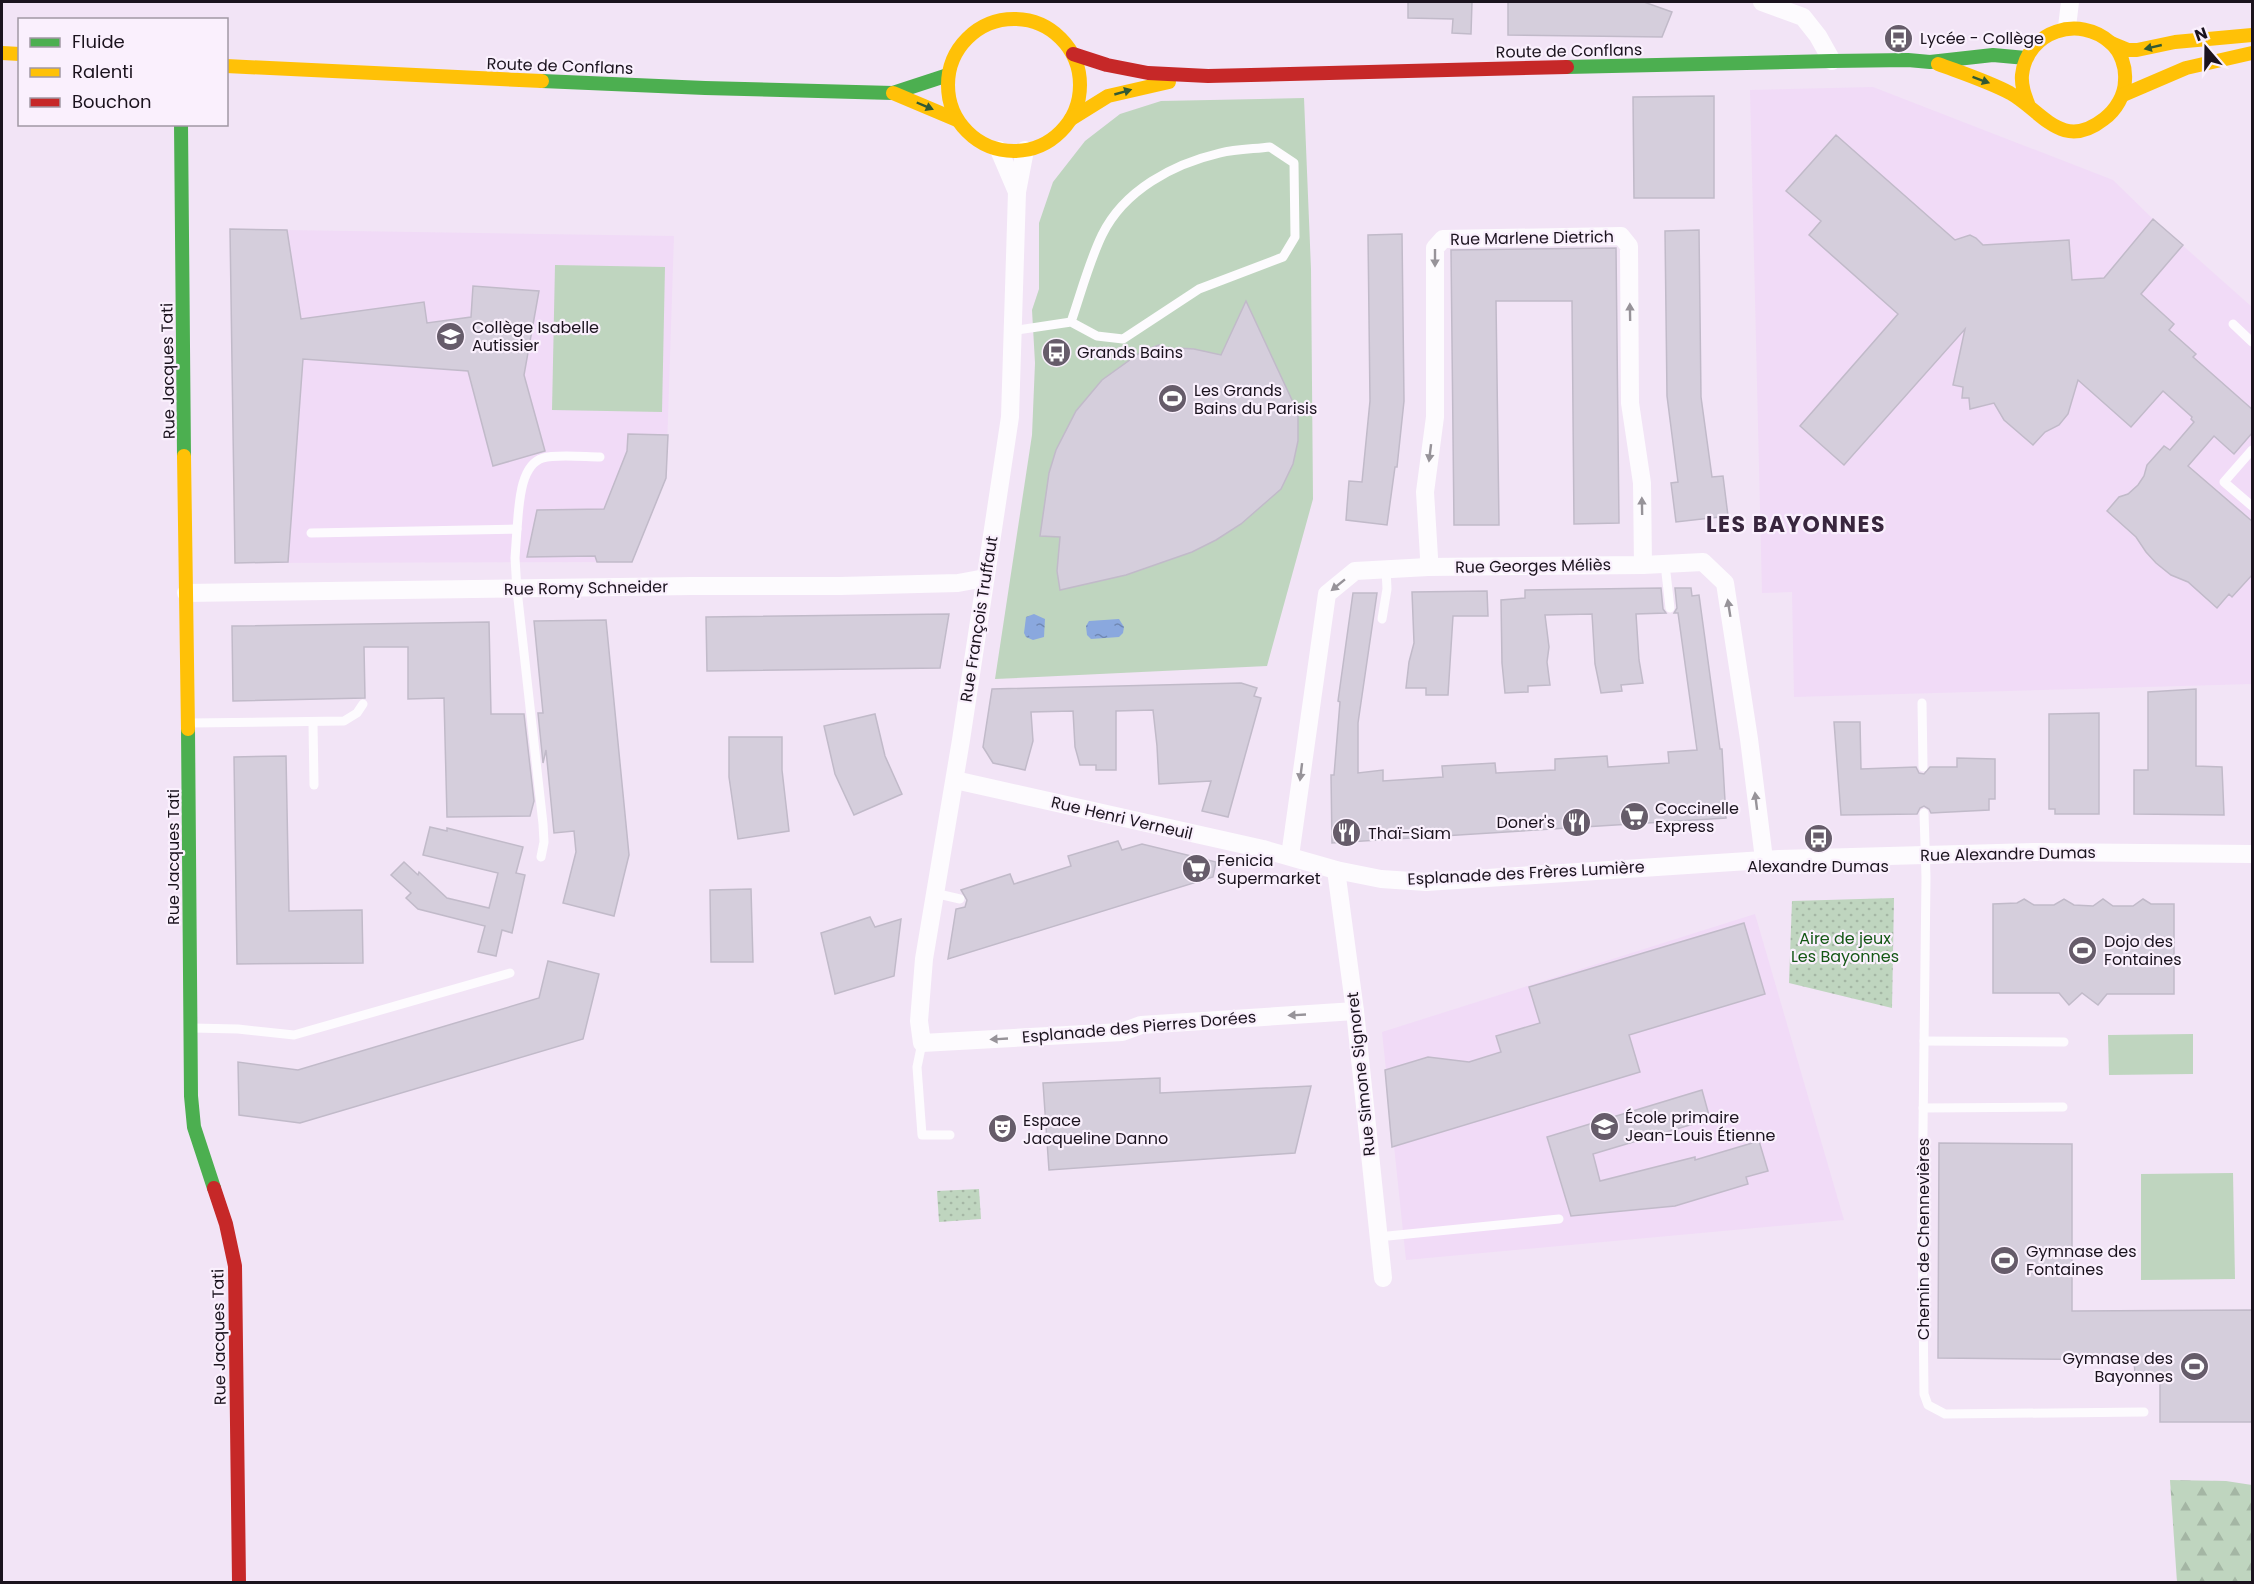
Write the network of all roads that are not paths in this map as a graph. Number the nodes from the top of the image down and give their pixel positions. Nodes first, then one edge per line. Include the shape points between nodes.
1 (1762, 2) edge
2 (2070, 2) edge
3 (985, 8) dead end
4 (1044, 10) dead end
5 (1048, 27) junction
6 (2067, 27) junction
7 (979, 28) junction
8 (2253, 35) edge
9 (2111, 43) junction
10 (2, 53) edge
11 (2253, 53) edge
12 (18, 54) edge
13 (1073, 54) junction
14 (2026, 58) junction
15 (1832, 61) junction
16 (1930, 62) junction
17 (228, 66) edge
18 (948, 75) junction
19 (1208, 76) junction
20 (893, 93) junction
21 (2123, 95) junction
22 (2029, 106) junction
23 (1071, 119) junction
24 (957, 120) junction
25 (181, 126) edge
26 (999, 150) junction
27 (1025, 150) junction
28 (1017, 192) junction
29 (1071, 322) junction
30 (2233, 324) dead end
31 (1011, 331) junction
32 (2253, 342) edge
33 (2253, 450) edge
34 (600, 457) dead end
35 (2253, 506) edge
36 (517, 529) junction
37 (311, 533) dead end
38 (1665, 564) junction
39 (1643, 565) junction
40 (1428, 567) junction
41 (1386, 569) junction
42 (985, 579) junction
43 (517, 590) junction
44 (186, 593) junction
45 (1670, 608) dead end
46 (1382, 619) dead end
47 (1922, 703) dead end
48 (363, 704) dead end
49 (188, 723) junction
50 (313, 723) junction
51 (1923, 767) dead end
52 (955, 780) junction
53 (314, 785) dead end
54 (1924, 813) dead end
55 (2253, 854) edge
56 (1925, 855) junction
57 (1290, 856) junction
58 (542, 857) dead end
59 (1764, 859) junction
60 (1336, 870) junction
61 (934, 893) junction
62 (960, 899) dead end
63 (510, 973) dead end
64 (1355, 1011) junction
65 (189, 1028) junction
66 (1924, 1041) junction
67 (2064, 1042) dead end
68 (922, 1043) junction
69 (2063, 1107) dead end
70 (1923, 1108) junction
71 (950, 1135) dead end
72 (1559, 1219) dead end
73 (1378, 1237) junction
74 (1383, 1278) dead end
75 (2144, 1412) dead end
76 (239, 1582) edge

1 - 15 street via 1803,17
2 - 6 street
3 - 7 main road
4 - 5 main road
5 - 7 main road via 1014,18 996,20
5 - 13 main road
6 - 9 main road via 2098,33
6 - 14 main road via 2036,43
7 - 18 main road via 958,48
8 -> 9 main road via 2175,42 2137,50
9 - 21 main road via 2124,67
10 - 12 main road
11 - 21 main road via 2194,65
13 - 19 main road, Route de Conflans via 1148,73
13 - 23 main road via 1080,75 1080,98
14 - 16 main road via 1993,55
14 - 22 main road via 2022,74
15 - 16 main road, Route de Conflans
15 - 19 main road, Route de Conflans
16 -> 22 main road via 1991,83
17 - 20 main road, Route de Conflans via 694,88
18 - 20 main road, Route de Conflans
18 - 24 main road via 947,90
23 -> 19 main road, Route de Conflans via 1108,96
20 -> 24 main road, Route de Conflans
21 - 22 main road via 2106,119 2091,128 2056,128
23 - 27 main road via 1059,134
24 - 26 main road via 968,134
25 - 44 main road, Rue Jacques Tati
26 - 27 main road
26 - 28 street
27 - 28 street
28 - 31 street, Rue François Truffaut
29 - 29 lane via 1097,336 1124,339 1199,289 1283,257 1294,237 1294,163 1270,147 1220,153 1142,186 1121,207 1103,234
29 - 31 lane
30 - 32 lane
31 - 42 street, Rue François Truffaut via 1010,417
33 - 35 lane via 2224,482
34 - 36 lane via 543,458 532,465 523,480
36 - 37 lane
36 - 43 lane
38 - 39 street, Rue Georges Méliès
38 - 45 lane
59 -> 38 street, Rue Georges Méliès via 1725,583 1703,562
39 - 40 street, Rue Georges Méliès
39 -> 40 street, Rue Marlene Dietrich via 1642,483 1630,404 1629,246 1621,236 1443,239 1435,248 1435,417 1425,492
40 - 41 street, Rue Georges Méliès
41 - 46 lane
41 -> 57 street, Rue Georges Méliès via 1355,571 1327,594
42 - 43 street, Rue Romy Schneider via 840,586
42 - 52 street, Rue François Truffaut
43 - 44 street, Rue Romy Schneider
43 - 58 lane via 543,824
44 - 49 main road, Rue Jacques Tati
47 - 51 lane
48 - 50 lane via 345,721
49 - 50 lane
49 - 65 main road, Rue Jacques Tati
50 - 53 lane
52 - 57 street, Rue Henri Verneuil
52 - 61 street, Rue François Truffaut
54 - 56 lane, Chemin de Chennevières
55 - 56 street, Rue Alexandre Dumas
56 - 59 street, Rue Alexandre Dumas
56 - 66 lane, Chemin de Chennevières
57 - 60 street, Esplanade des Frères Lumière
59 - 60 street, Esplanade des Frères Lumière via 1426,882
60 - 64 street, Rue Simone Signoret
61 - 62 lane
61 - 68 street, Rue François Truffaut via 924,958
63 - 65 lane via 294,1035
64 -> 68 street, Esplanade des Pierres Dorées via 1141,1025 1122,1032
64 - 73 street, Rue Simone Signoret
65 - 76 main road, Rue Jacques Tati via 194,1127 226,1224 235,1266
66 - 67 lane
66 - 70 lane, Chemin de Chennevières
68 - 71 lane via 917,1067 922,1136
69 - 70 lane
70 - 75 lane, Chemin de Chennevières via 1924,1394 1928,1405 1945,1414
72 - 73 lane
73 - 74 street, Rue Simone Signoret

